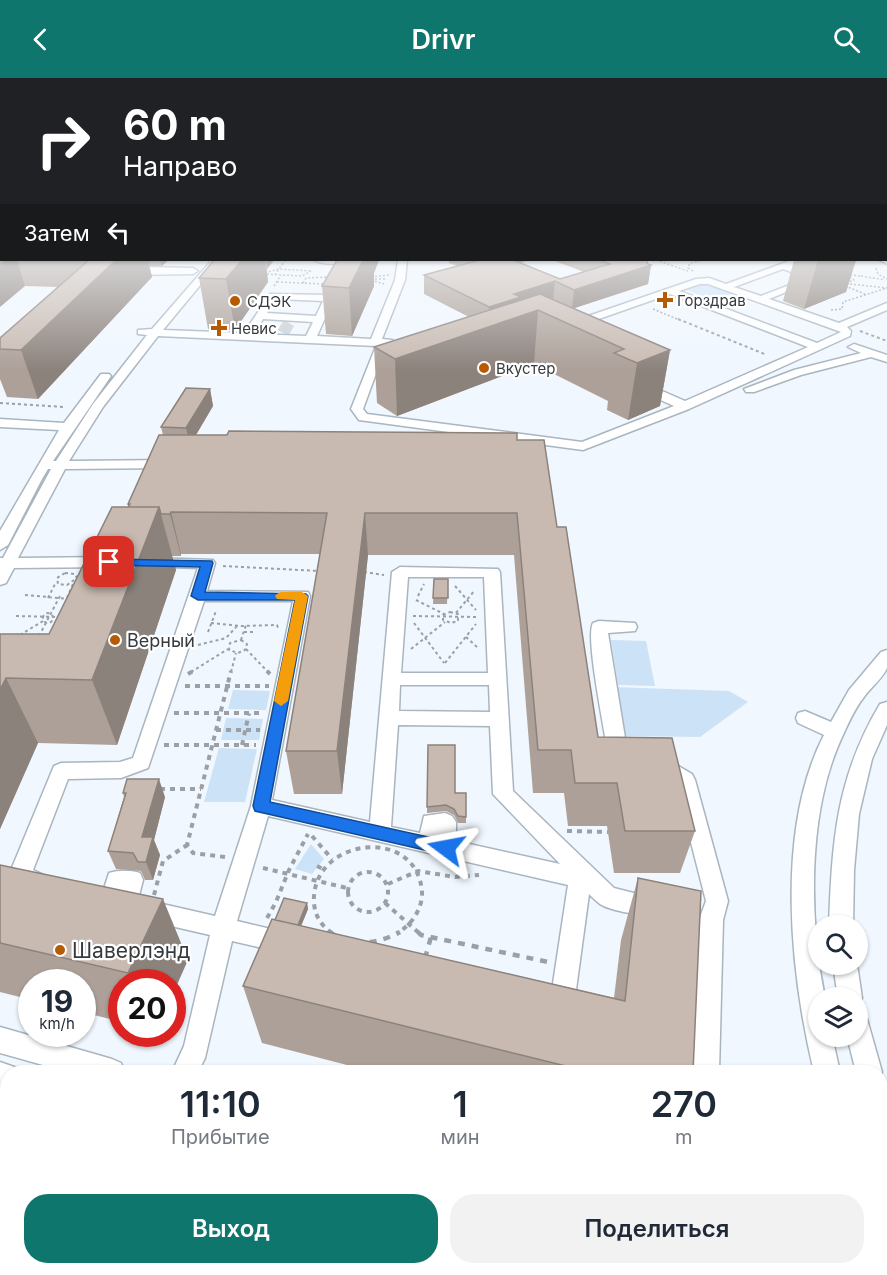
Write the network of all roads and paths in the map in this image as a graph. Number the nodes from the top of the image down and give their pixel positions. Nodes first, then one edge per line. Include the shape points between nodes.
1 (203, 261) edge
2 (215, 261) edge
3 (284, 261) edge
4 (403, 261) edge
5 (797, 261) edge
6 (783, 266) junction
7 (119, 268) dead end
8 (279, 269) junction
9 (193, 271) junction
10 (308, 274) junction
11 (275, 275) junction
12 (844, 275) dead end
13 (302, 276) junction
14 (312, 276) junction
15 (331, 277) edge
16 (401, 277) junction
17 (306, 278) junction
18 (370, 279) junction
19 (886, 279) edge
20 (277, 282) dead end
21 (303, 283) junction
22 (838, 283) dead end
23 (332, 284) edge
24 (849, 284) dead end
25 (730, 285) dead end
26 (389, 286) dead end
27 (887, 287) edge
28 (670, 291) junction
29 (869, 295) junction
30 (765, 297) dead end
31 (875, 297) dead end
32 (638, 302) junction
33 (887, 306) edge
34 (825, 310) dead end
35 (869, 314) junction
36 (260, 316) junction
37 (320, 319) junction
38 (887, 321) edge
39 (841, 326) junction
40 (565, 327) edge
41 (148, 332) junction
42 (247, 336) junction
43 (310, 339) junction
44 (887, 340) edge
45 (379, 343) junction
46 (405, 344) edge
47 (818, 346) junction
48 (854, 347) dead end
49 (871, 353) junction
50 (887, 359) edge
51 (784, 362) junction
52 (631, 382) edge
53 (718, 391) junction
54 (0, 403) edge
55 (685, 406) junction
56 (71, 408) dead end
57 (0, 423) edge
58 (68, 427) junction
59 (186, 464) edge
60 (44, 465) junction
61 (58, 465) junction
62 (0, 544) edge
63 (207, 566) junction
64 (2, 572) edge
65 (328, 572) edge
66 (360, 572) edge
67 (444, 579) junction
68 (56, 582) junction
69 (74, 582) junction
70 (482, 582) dead end
71 (407, 583) junction
72 (25, 595) dead end
73 (60, 596) junction
74 (198, 596) junction
75 (48, 598) junction
76 (67, 598) junction
77 (79, 599) edge
78 (416, 600) junction
79 (467, 600) junction
80 (226, 611) dead end
81 (456, 613) junction
82 (443, 615) junction
83 (16, 616) dead end
84 (43, 616) junction
85 (410, 616) junction
86 (64, 617) edge
87 (460, 617) junction
88 (482, 617) junction
89 (48, 619) junction
90 (445, 622) junction
91 (211, 623) junction
92 (238, 625) junction
93 (246, 625) junction
94 (629, 627) dead end
95 (56, 628) edge
96 (208, 632) dead end
97 (244, 632) junction
98 (253, 632) dead end
99 (279, 632) dead end
100 (17, 637) edge
101 (425, 637) junction
102 (226, 638) junction
103 (241, 640) junction
104 (36, 642) edge
105 (233, 642) junction
106 (190, 645) dead end
107 (228, 648) junction
108 (246, 649) junction
109 (410, 650) dead end
110 (236, 653) junction
111 (887, 656) edge
112 (179, 679) dead end
113 (392, 679) junction
114 (497, 679) junction
115 (177, 686) dead end
116 (228, 686) junction
117 (887, 709) edge
118 (169, 713) dead end
119 (221, 713) junction
120 (249, 713) junction
121 (271, 714) dead end
122 (389, 718) junction
123 (805, 718) dead end
124 (499, 719) junction
125 (216, 730) junction
126 (245, 730) junction
127 (836, 732) junction
128 (147, 745) junction
129 (213, 745) junction
130 (242, 745) junction
131 (268, 745) junction
132 (152, 787) edge
133 (201, 789) junction
134 (261, 806) junction
135 (438, 822) dead end
136 (310, 827) dead end
137 (309, 832) junction
138 (608, 832) dead end
139 (568, 839) dead end
140 (382, 840) junction
141 (187, 845) junction
142 (438, 846) junction
143 (230, 857) dead end
144 (333, 859) junction
145 (252, 865) dead end
146 (317, 866) dead end
147 (323, 869) junction
148 (418, 871) junction
149 (287, 873) junction
150 (488, 874) dead end
151 (585, 879) junction
152 (316, 880) junction
153 (388, 884) junction
154 (347, 888) junction
155 (58, 889) edge
156 (115, 892) edge
157 (160, 900) edge
158 (385, 903) junction
159 (841, 915) edge
160 (711, 920) junction
161 (409, 925) junction
162 (223, 928) junction
163 (285, 935) joint
164 (431, 937) junction
165 (339, 944) edge
166 (350, 944) junction
167 (360, 948) edge
168 (421, 961) edge
169 (568, 966) junction
170 (808, 987) edge
171 (532, 999) edge
172 (0, 1040) edge
173 (821, 1047) edge
174 (863, 1047) edge
175 (88, 1065) edge
176 (188, 1065) edge
177 (706, 1065) edge
178 (825, 1065) edge
179 (868, 1065) edge

1 - 9 street
2 - 41 street
3 - 8 path
4 - 16 street
5 - 6 street
6 - 25 street
6 - 30 street via 813,279
7 - 9 street
8 - 10 path via 310,271
8 - 11 path
8 - 11 path via 259,274
9 - 41 street
10 - 13 path
10 - 14 path
11 - 13 path
12 - 19 path, bridge
13 - 17 path
14 - 15 path
14 - 17 path
16 - 18 path
16 - 18 path via 366,278
16 - 45 street
17 - 21 path
18 - 26 path via 366,278
19 - 27 path
20 - 21 path
21 - 23 path
22 - 29 path
24 - 27 path
27 - 29 path
28 - 32 street
28 - 39 street via 709,281
28 - 47 street
29 - 31 path
29 - 34 path via 843,302 842,309
32 - 40 street
32 - 51 path
33 - 35 street
35 - 38 street
35 - 39 street
36 - 37 street
36 - 37 street via 274,296 329,298
36 - 42 street
37 - 43 street
39 - 44 path
39 - 47 street via 846,334
41 - 42 street
41 - 58 street via 84,403
41 - 61 street
42 - 43 street
43 - 45 street
45 - 46 street
45 - 55 street via 383,359 357,409 363,417 583,446
47 - 51 street
48 - 49 street
49 - 50 street
49 - 53 street via 744,391
51 - 53 street
52 - 55 street
53 - 55 street
54 - 56 path
57 - 58 street
58 - 60 street
59 - 61 street
60 - 61 street
60 - 62 street
61 - 64 street
63 - 64 street
63 - 65 path
63 - 74 street
66 - 71 path
67 - 71 street via 400,572
67 - 79 path
67 - 114 street via 492,572
68 - 69 path
68 - 69 path via 62,574 72,573 78,576
68 - 75 path
69 - 76 path
70 - 79 path
71 - 78 path via 418,596
71 - 113 street
72 - 75 path via 39,600
73 - 75 path
73 - 76 path
73 - 89 path
74 - 128 street
74 - 131 street via 302,596
76 - 77 path
78 - 82 path
78 - 85 path
79 - 81 path
79 - 88 path
80 - 91 path via 214,611
81 - 82 path
81 - 87 path
82 - 85 path
82 - 87 path
82 - 90 path
83 - 84 path
84 - 89 path
84 - 89 path
85 - 101 path
86 - 89 path
87 - 88 path
87 - 90 path via 454,623
88 - 101 path via 445,663
89 - 95 path
89 - 100 path
89 - 104 path
90 - 101 path
91 - 92 path
91 - 96 path
92 - 93 path
92 - 102 path
93 - 97 path
93 - 99 path via 272,624
94 - 160 street via 599,627 617,748 664,765 685,780 717,901
97 - 98 path
97 - 103 path
101 - 109 path
102 - 105 path
102 - 106 path
103 - 105 path
103 - 108 path via 247,644
105 - 107 path
107 - 110 path
107 - 112 path
108 - 110 path
108 - 116 path via 277,684
110 - 116 path
111 - 127 street via 859,690
113 - 114 street
113 - 122 street
114 - 124 street
115 - 116 path
116 - 119 path
117 - 159 street via 860,766 847,819
118 - 119 path
119 - 120 path
119 - 125 path
120 - 121 path
120 - 126 path
122 - 124 street
122 - 140 street
123 - 127 street
124 - 151 street via 503,794
125 - 126 path
125 - 129 path
126 - 130 path
126 - 131 path via 268,729
127 - 170 street via 816,780 808,830 802,888
128 - 129 path
128 - 155 street via 141,763 134,767 62,771 22,870 26,879
129 - 130 path
129 - 133 path
130 - 131 path
131 - 134 street
132 - 133 path
133 - 141 path
134 - 140 street
134 - 162 street
135 - 142 street
136 - 137 path
137 - 144 path
137 - 149 path via 301,856
138 - 139 path via 560,831
140 - 142 street
141 - 143 path via 193,853
141 - 157 path via 160,865 154,889
142 - 151 street
144 - 147 path
144 - 148 path via 357,848 382,847 403,855
145 - 149 path
146 - 147 path
147 - 152 path
148 - 150 path via 455,877
148 - 153 path
148 - 161 path via 423,901
149 - 152 path
149 - 163 path via 279,900
151 - 160 street via 608,897
151 - 169 street
152 - 154 path
152 - 166 path via 312,902 317,918
153 - 154 path via 367,873 353,879
153 - 158 path via 390,892
154 - 158 path via 348,901 359,910 375,910
156 - 162 street
158 - 161 path
160 - 177 street
161 - 164 path
161 - 166 path via 382,940
162 - 163 street
162 - 176 street via 196,1049
164 - 168 path via 426,957
164 - 169 path
165 - 166 path
166 - 167 path
169 - 171 street via 563,997 555,1003
172 - 175 street
173 - 178 street
174 - 179 street

